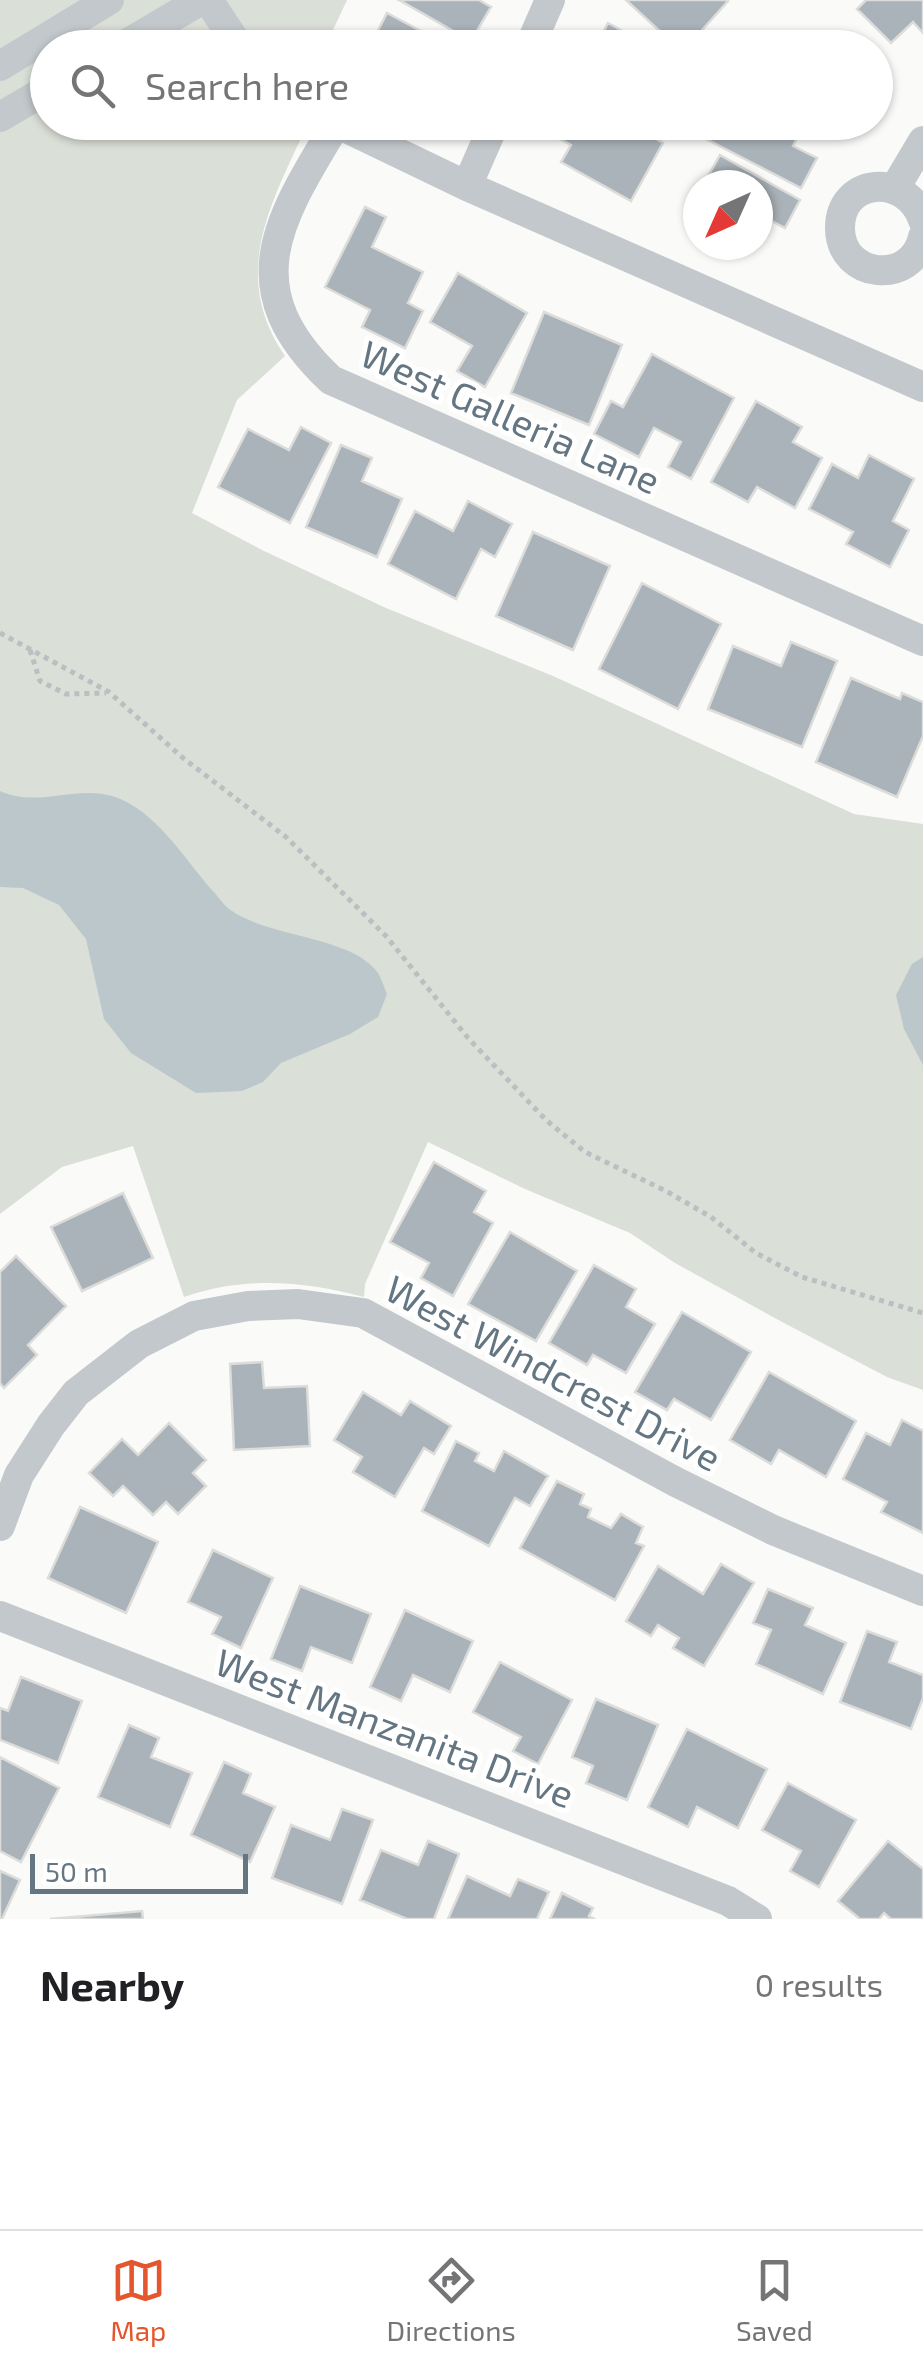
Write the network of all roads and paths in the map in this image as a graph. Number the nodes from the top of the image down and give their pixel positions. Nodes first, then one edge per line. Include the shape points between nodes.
1 (109, 0) edge
2 (204, 0) edge
3 (550, 0) edge
4 (59, 30) edge
5 (152, 30) edge
6 (226, 30) edge
7 (537, 30) edge
8 (30, 48) edge
9 (0, 66) edge
10 (30, 100) edge
11 (0, 117) edge
12 (325, 140) edge
13 (371, 140) edge
14 (488, 140) edge
15 (923, 141) edge
16 (467, 186) junction
17 (895, 188) junction
18 (923, 220) edge
19 (923, 237) edge
20 (923, 387) edge
21 (0, 636) edge
22 (923, 641) edge
23 (30, 650) junction
24 (109, 692) junction
25 (923, 1313) edge
26 (0, 1526) edge
27 (923, 1591) edge
28 (0, 1616) edge
29 (757, 1919) edge

1 - 4 street
2 - 5 street
2 - 6 street
3 - 7 street
8 - 9 street
10 - 11 street
12 - 22 street, West Galleria Lane via 280,224 273,288 296,342 331,380
13 - 16 street
14 - 16 street
15 - 17 street
16 - 20 street
17 - 18 street via 917,205
17 - 19 street via 867,188 855,196 840,219 843,247 863,267 890,271 914,257
21 - 23 path
23 - 24 path
23 - 24 path via 40,681 66,694
24 - 25 path via 338,886 468,1038 584,1152 666,1191 802,1277
26 - 27 street, West Windcrest Drive via 19,1475 51,1425 76,1393 139,1344 194,1316 298,1304 363,1313 692,1490
28 - 29 street, West Manzanita Drive via 728,1901

